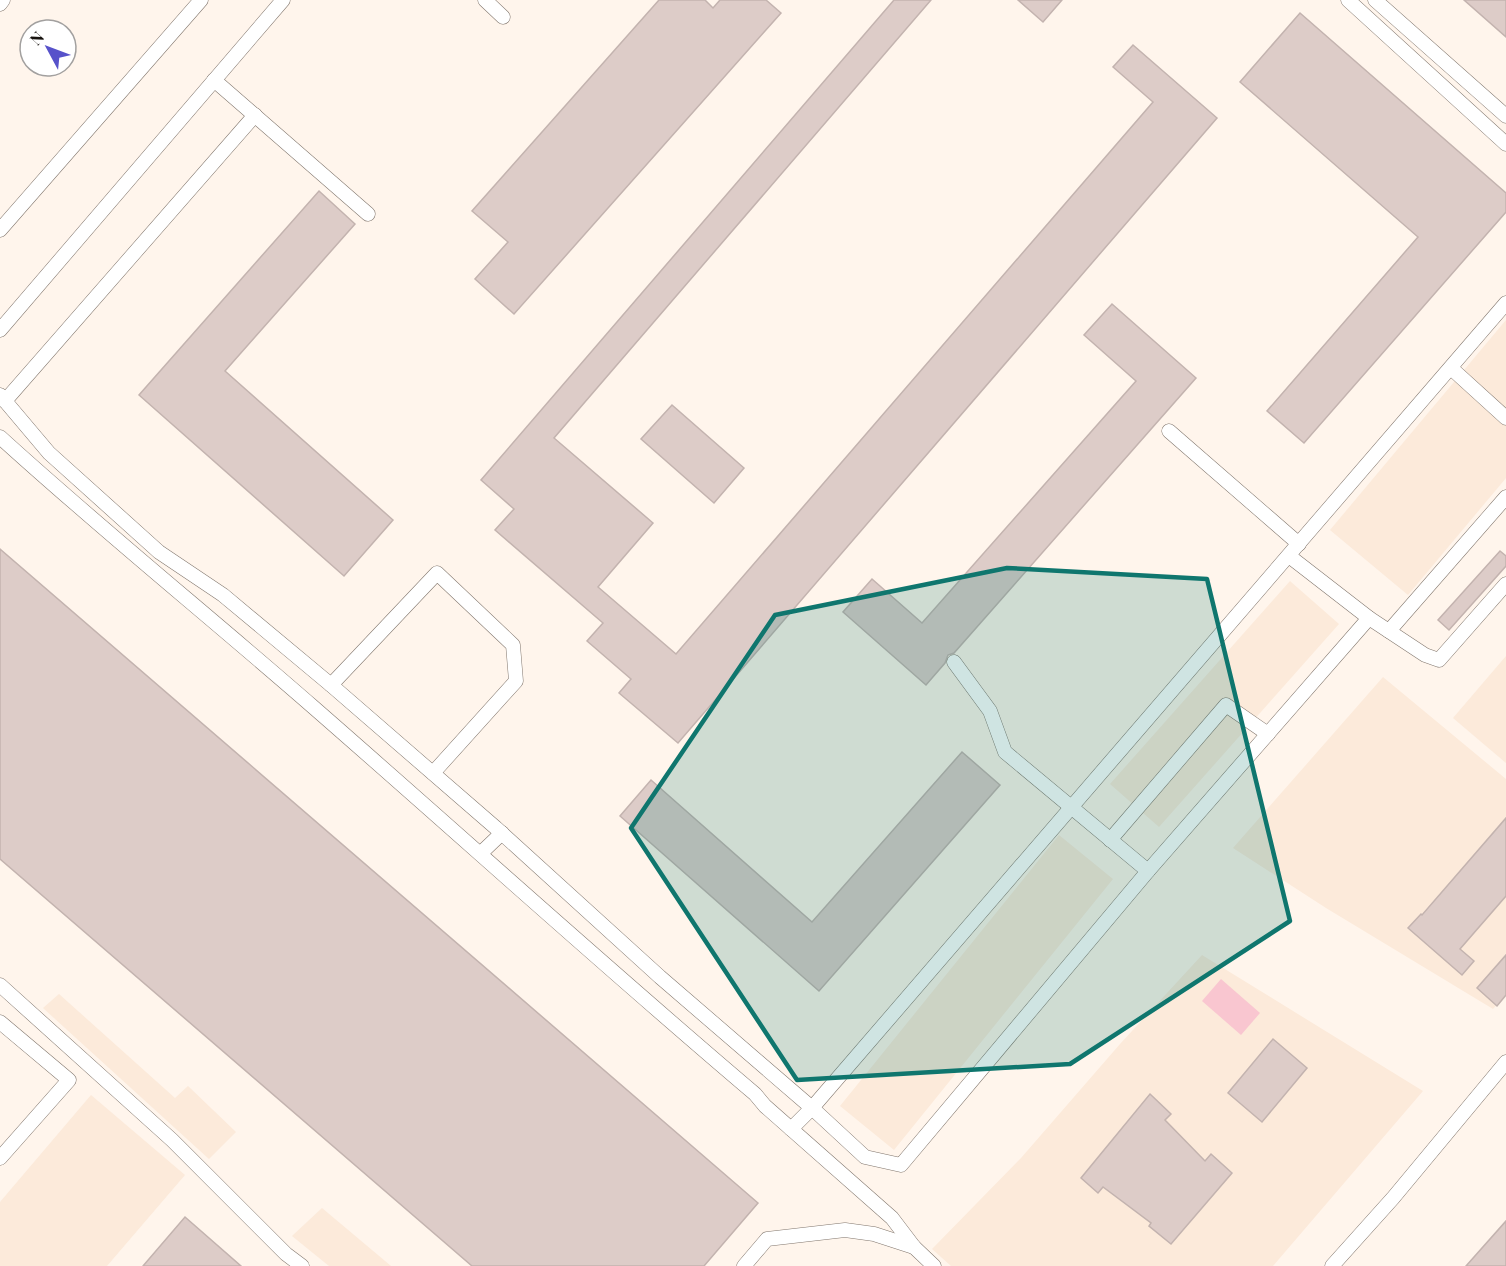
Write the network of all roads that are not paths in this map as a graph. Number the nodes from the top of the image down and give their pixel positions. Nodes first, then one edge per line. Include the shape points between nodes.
1 (3, 0) edge
2 (201, 0) edge
3 (283, 0) edge
4 (485, 0) edge
5 (1347, 0) edge
6 (1375, 0) edge
7 (0, 4) edge
8 (503, 17) dead end
9 (214, 80) junction
10 (255, 115) junction
11 (1506, 116) edge
12 (1506, 144) edge
13 (368, 214) dead end
14 (0, 230) edge
15 (1506, 303) edge
16 (0, 330) edge
17 (1451, 368) junction
18 (2, 398) edge
19 (1506, 418) edge
20 (1168, 430) dead end
21 (0, 437) edge
22 (1506, 497) edge
23 (1299, 544) junction
24 (1289, 556) junction
25 (1506, 584) edge
26 (1369, 618) junction
27 (1389, 631) junction
28 (954, 662) dead end
29 (331, 685) junction
30 (1268, 734) junction
31 (433, 773) junction
32 (1072, 808) junction
33 (502, 833) junction
34 (1110, 840) junction
35 (481, 854) junction
36 (1148, 872) junction
37 (0, 985) edge
38 (0, 1022) edge
39 (1506, 1062) edge
40 (812, 1108) junction
41 (791, 1129) junction
42 (0, 1158) edge
43 (914, 1247) junction
44 (302, 1266) edge
45 (744, 1266) edge
46 (934, 1266) edge
47 (1332, 1266) edge

1 - 7 lane
2 - 14 lane
3 - 9 lane
4 - 8 lane
5 - 12 lane
6 - 11 lane
9 - 10 lane
9 - 16 lane
10 - 13 lane
10 - 18 lane
15 - 17 lane
17 - 19 lane
17 - 23 lane
18 - 29 lane via 49,453 159,552 223,595
20 - 23 lane
21 - 35 lane
22 - 27 lane
23 - 24 lane
24 - 26 lane
24 - 32 lane
25 - 27 lane via 1439,660
26 - 27 lane
26 - 30 lane
28 - 32 lane via 990,711 1005,752
29 - 31 lane
29 - 31 lane via 437,573 513,645 516,681
30 - 34 lane via 1226,705
30 - 36 lane
31 - 33 lane
32 - 34 lane
32 - 40 lane
33 - 35 lane
33 - 40 lane
34 - 36 lane
35 - 41 lane
36 - 40 lane via 901,1165 865,1158
37 - 44 lane via 172,1140
38 - 42 lane via 69,1080
39 - 47 lane
40 - 41 lane
41 - 43 lane via 892,1218
43 - 45 lane via 874,1234 845,1230 767,1239
43 - 46 lane

